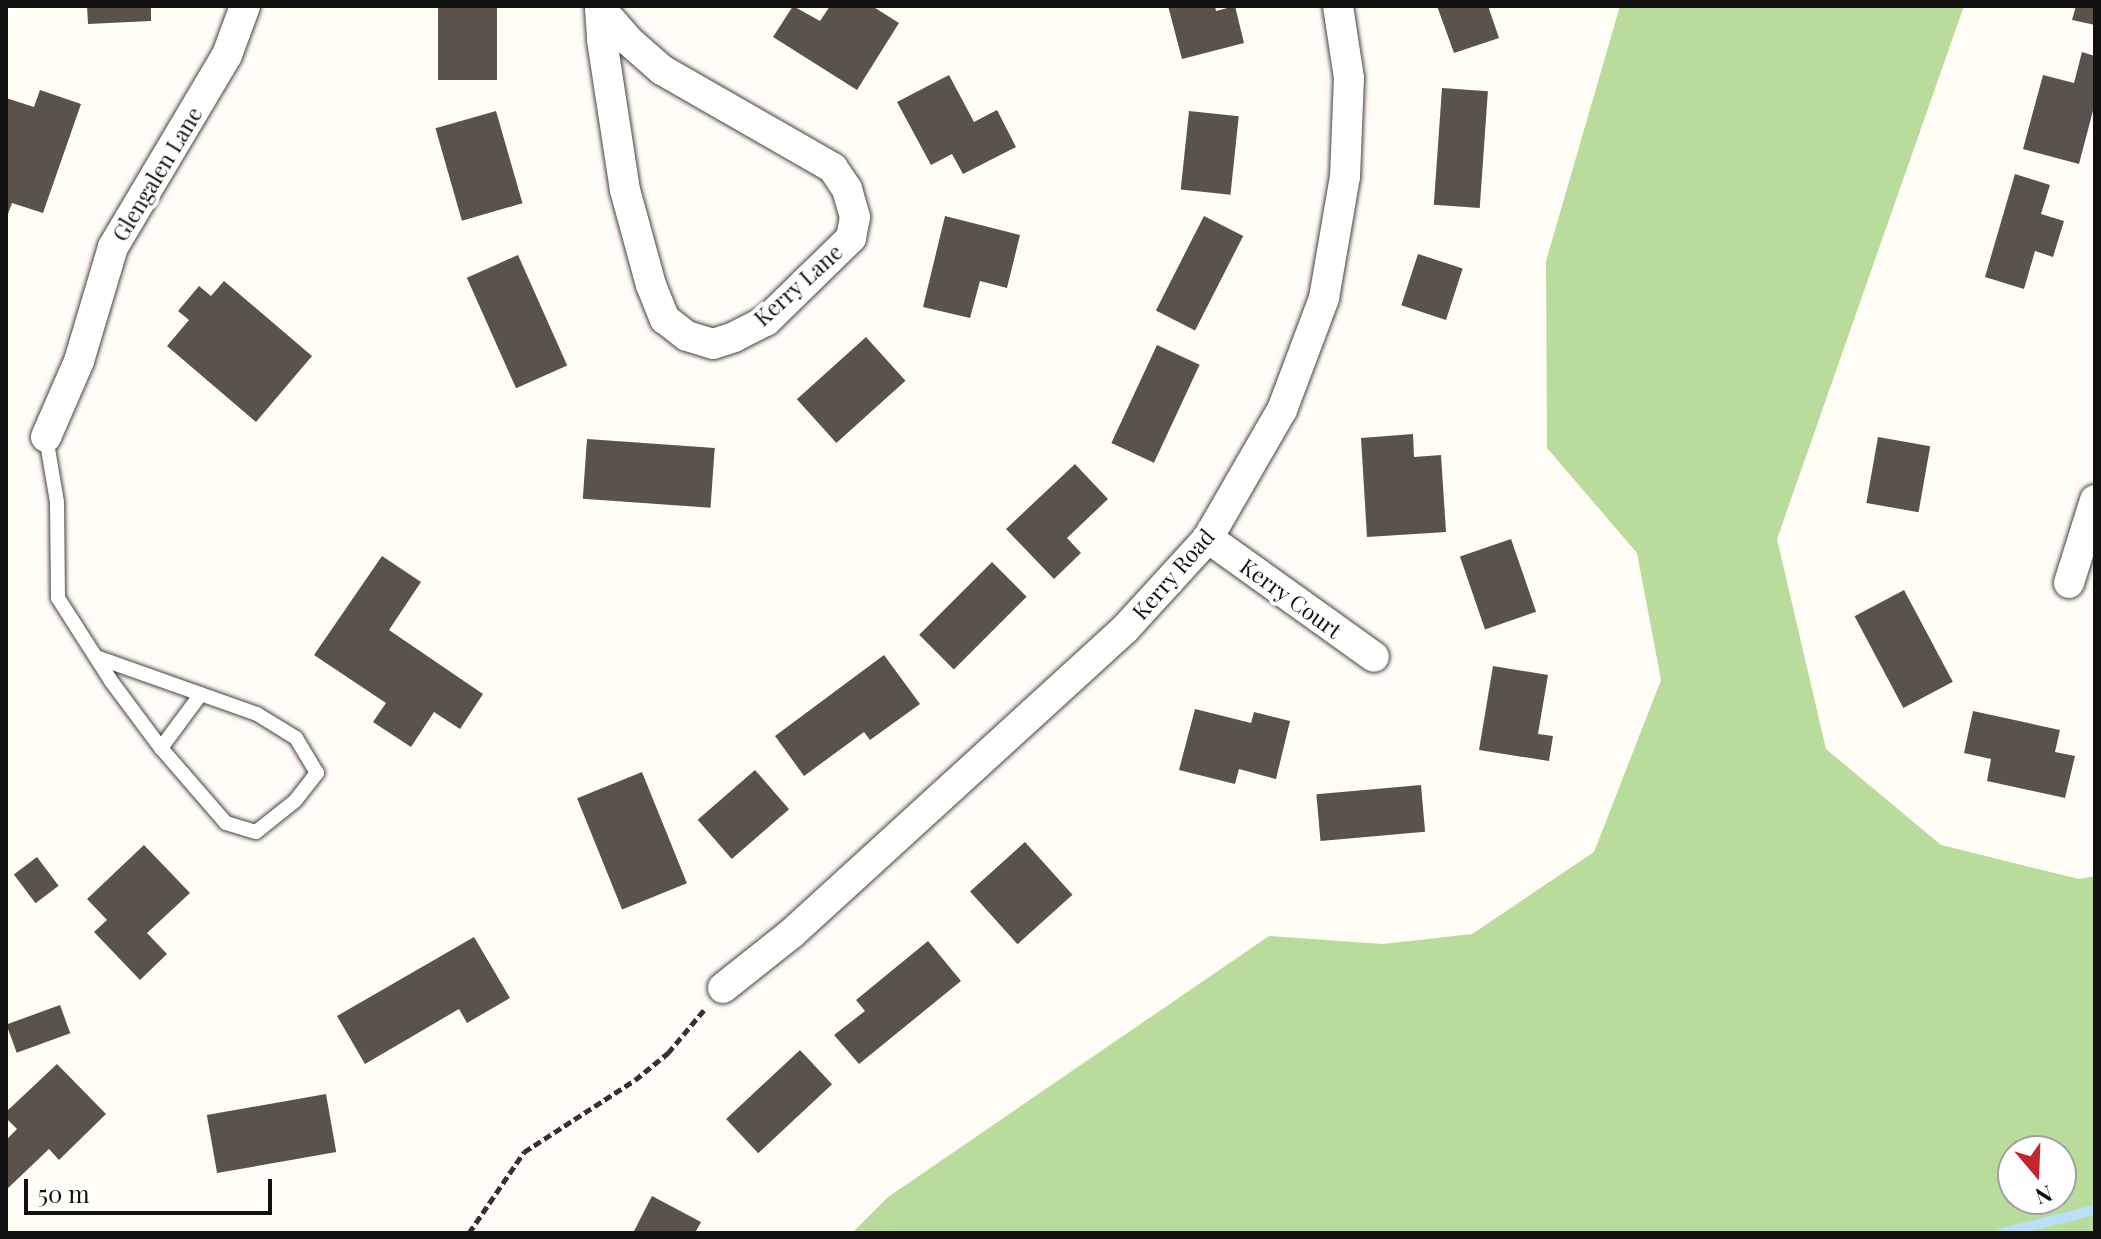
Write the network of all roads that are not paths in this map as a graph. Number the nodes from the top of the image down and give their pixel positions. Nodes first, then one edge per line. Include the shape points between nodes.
1 (245, 6) edge
2 (1338, 6) edge
3 (600, 7) edge
4 (46, 437) joint
5 (2095, 500) edge
6 (1208, 538) junction
7 (2069, 583) dead end
8 (96, 657) junction
9 (1374, 657) dead end
10 (201, 694) junction
11 (161, 748) junction
12 (723, 988) road end

1 - 4 street, Glengalen Lane via 227,55 113,247 79,361
2 - 6 street, Kerry Road via 1349,78 1345,177 1324,298 1282,410
3 - 3 street, Kerry Lane via 625,190 651,285 665,319 687,336 713,344 734,337 766,321 851,238 855,217 847,189 833,168 662,70
4 - 8 lane via 57,502 58,598
5 - 7 street
6 - 9 street, Kerry Court
6 - 12 street, Kerry Road via 1125,629 791,934
8 - 10 lane
8 - 11 lane
10 - 11 lane
10 - 11 lane via 257,714 296,738 317,773 295,801 256,832 226,823

